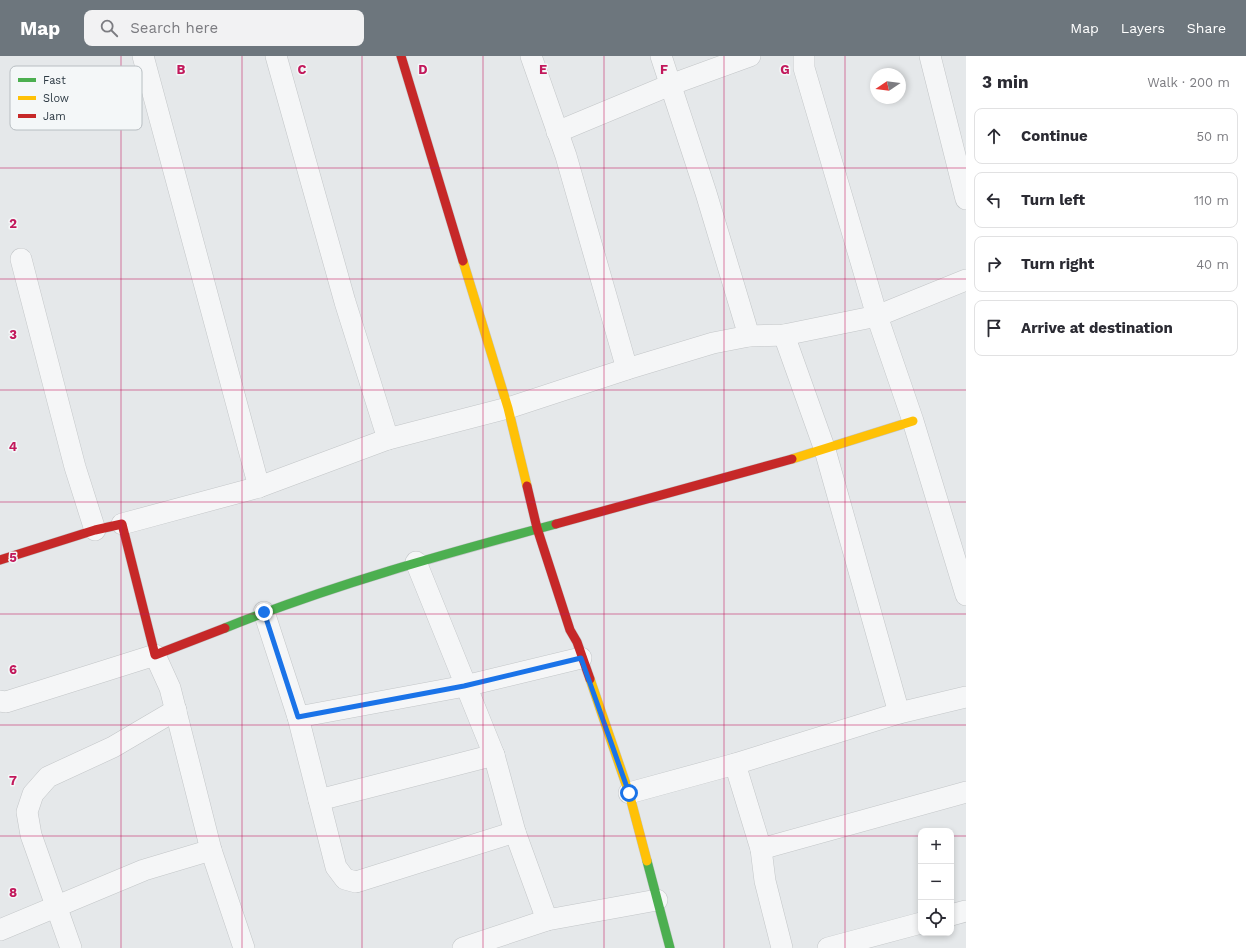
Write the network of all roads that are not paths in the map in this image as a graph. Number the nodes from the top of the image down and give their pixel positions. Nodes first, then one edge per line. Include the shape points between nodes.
1 (143, 56) edge
2 (276, 56) edge
3 (401, 56) edge
4 (531, 56) edge
5 (661, 56) edge
6 (750, 56) edge
7 (804, 56) edge
8 (930, 56) edge
9 (670, 85) junction
10 (557, 132) junction
11 (966, 199) edge
12 (21, 260) dead end
13 (966, 280) edge
14 (877, 316) junction
15 (784, 334) junction
16 (749, 336) junction
17 (627, 368) junction
18 (508, 408) junction
19 (913, 422) junction
20 (388, 439) junction
21 (825, 450) junction
22 (260, 487) junction
23 (122, 524) junction
24 (538, 528) junction
25 (95, 530) junction
26 (0, 560) edge
27 (416, 562) junction
28 (966, 595) edge
29 (264, 612) junction
30 (155, 655) junction
31 (581, 658) junction
32 (464, 686) junction
33 (966, 697) edge
34 (0, 701) edge
35 (176, 710) junction
36 (899, 713) junction
37 (298, 717) junction
38 (494, 755) junction
39 (735, 764) junction
40 (966, 792) edge
41 (629, 793) junction
42 (319, 800) junction
43 (515, 832) junction
44 (761, 849) junction
45 (211, 850) junction
46 (657, 900) junction
47 (56, 907) junction
48 (966, 911) edge
49 (954, 914) edge
50 (547, 920) junction
51 (918, 924) edge
52 (0, 930) edge
53 (71, 948) edge
54 (244, 948) edge
55 (463, 948) edge
56 (670, 948) edge
57 (782, 948) edge
58 (828, 948) edge

1 - 22 street
2 - 20 street via 344,302
3 - 18 street
4 - 10 street
5 - 9 street
6 - 9 street
7 - 14 street via 804,68
8 - 11 street
9 - 10 street
9 - 16 street
10 - 17 street
12 - 25 street via 75,467
13 - 14 street
14 - 15 street
14 - 19 street
15 - 16 street
15 - 21 street
16 - 17 street via 712,343
17 - 18 street
18 - 20 street
18 - 24 street
19 - 21 street
19 - 28 street
20 - 22 street
21 - 24 street
21 - 36 street
22 - 23 street
23 - 25 street
23 - 30 street
24 - 27 street
24 - 31 street
25 - 26 street
27 - 29 street
27 - 32 street
29 - 30 street
29 - 37 street
30 - 34 street via 6,702
30 - 35 street via 170,688
31 - 32 street
31 - 41 street
32 - 37 street
32 - 38 street
33 - 36 street
35 - 45 street
35 - 47 street via 113,747 48,777 33,794 27,812 31,835
36 - 39 street
37 - 42 street
38 - 42 street
38 - 43 street
39 - 41 street
39 - 44 street
40 - 44 street
41 - 46 street
42 - 43 street via 336,867 345,879 356,882
43 - 50 street
44 - 57 street via 765,881
45 - 47 street via 144,870
45 - 54 street
46 - 50 street
46 - 56 street
47 - 52 street
47 - 53 street
48 - 49 street
50 - 55 street
51 - 58 street

